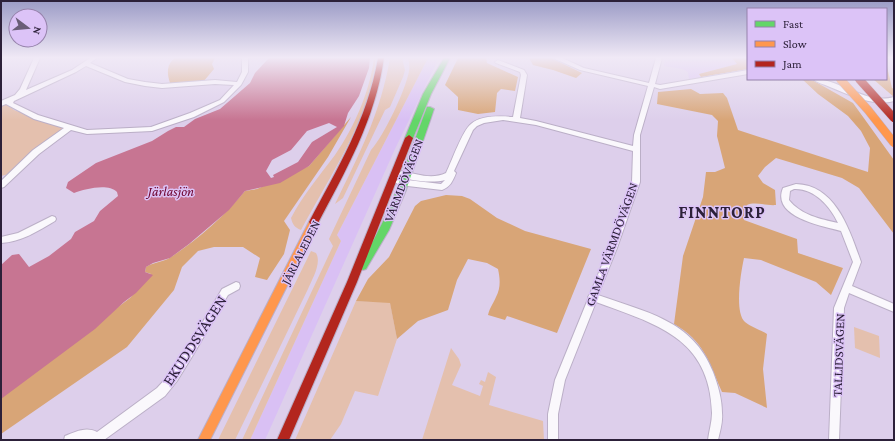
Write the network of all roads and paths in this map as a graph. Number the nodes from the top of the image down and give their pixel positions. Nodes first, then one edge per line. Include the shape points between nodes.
1 (28, 79) edge
2 (56, 79) edge
3 (121, 79) edge
4 (242, 79) edge
5 (378, 79) edge
6 (435, 79) edge
7 (437, 79) edge
8 (523, 79) edge
9 (619, 79) edge
10 (653, 79) edge
11 (714, 79) edge
12 (818, 80) edge
13 (841, 80) edge
14 (859, 80) edge
15 (239, 84) junction
16 (651, 87) junction
17 (18, 95) junction
18 (11, 99) junction
19 (894, 100) edge
20 (1, 104) edge
21 (894, 118) edge
22 (516, 120) junction
23 (70, 128) junction
24 (894, 143) edge
25 (636, 149) junction
26 (395, 177) junction
27 (405, 179) junction
28 (1, 187) edge
29 (52, 219) dead end
30 (844, 228) junction
31 (1, 240) edge
32 (352, 282) junction
33 (236, 286) dead end
34 (848, 288) junction
35 (592, 297) junction
36 (894, 308) edge
37 (69, 440) edge
38 (96, 440) edge
39 (204, 440) edge
40 (283, 440) edge
41 (553, 440) edge
42 (713, 440) edge
43 (834, 440) edge

1 - 17 street
2 - 17 street
3 - 15 street via 162,86 215,82
4 - 15 street
5 - 39 main road, JÄRLALEDEN via 357,138
6 - 26 main road, VÄRMDÖVÄGEN
7 - 27 main road, VÄRMDÖVÄGEN via 429,111
8 - 22 street
9 - 16 street
10 - 16 street, GAMLA VÄRMDÖVÄGEN
11 - 16 street via 670,87
12 - 19 street via 865,98
13 - 24 main road, bridge
14 - 21 main road, bridge
15 - 23 street via 218,103 152,129 90,133
16 - 25 street, GAMLA VÄRMDÖVÄGEN via 641,116
17 - 18 street
18 - 20 street
18 - 23 street via 9,104 14,108
22 - 25 street
22 - 27 street via 492,118 475,124 470,129 446,186 437,187
23 - 28 street via 36,152
25 - 35 street, GAMLA VÄRMDÖVÄGEN via 636,182 613,248
26 - 27 street
26 - 32 main road, VÄRMDÖVÄGEN
27 - 32 main road, VÄRMDÖVÄGEN via 378,245
29 - 31 street via 13,238
30 - 30 street, TALLIDSVÄGEN via 793,210 785,201 786,190 798,186 818,193 828,201
30 - 34 street, TALLIDSVÄGEN via 857,262
32 - 40 main road, VÄRMDÖVÄGEN
33 - 38 street, EKUDDSVÄGEN via 225,292 190,352 161,392
34 - 36 street
34 - 43 street, TALLIDSVÄGEN via 839,308
35 - 41 street, GAMLA VÄRMDÖVÄGEN via 556,394
35 - 42 street via 672,330 696,348 713,385 717,414
37 - 38 street, EKUDDSVÄGEN via 85,434 92,435

